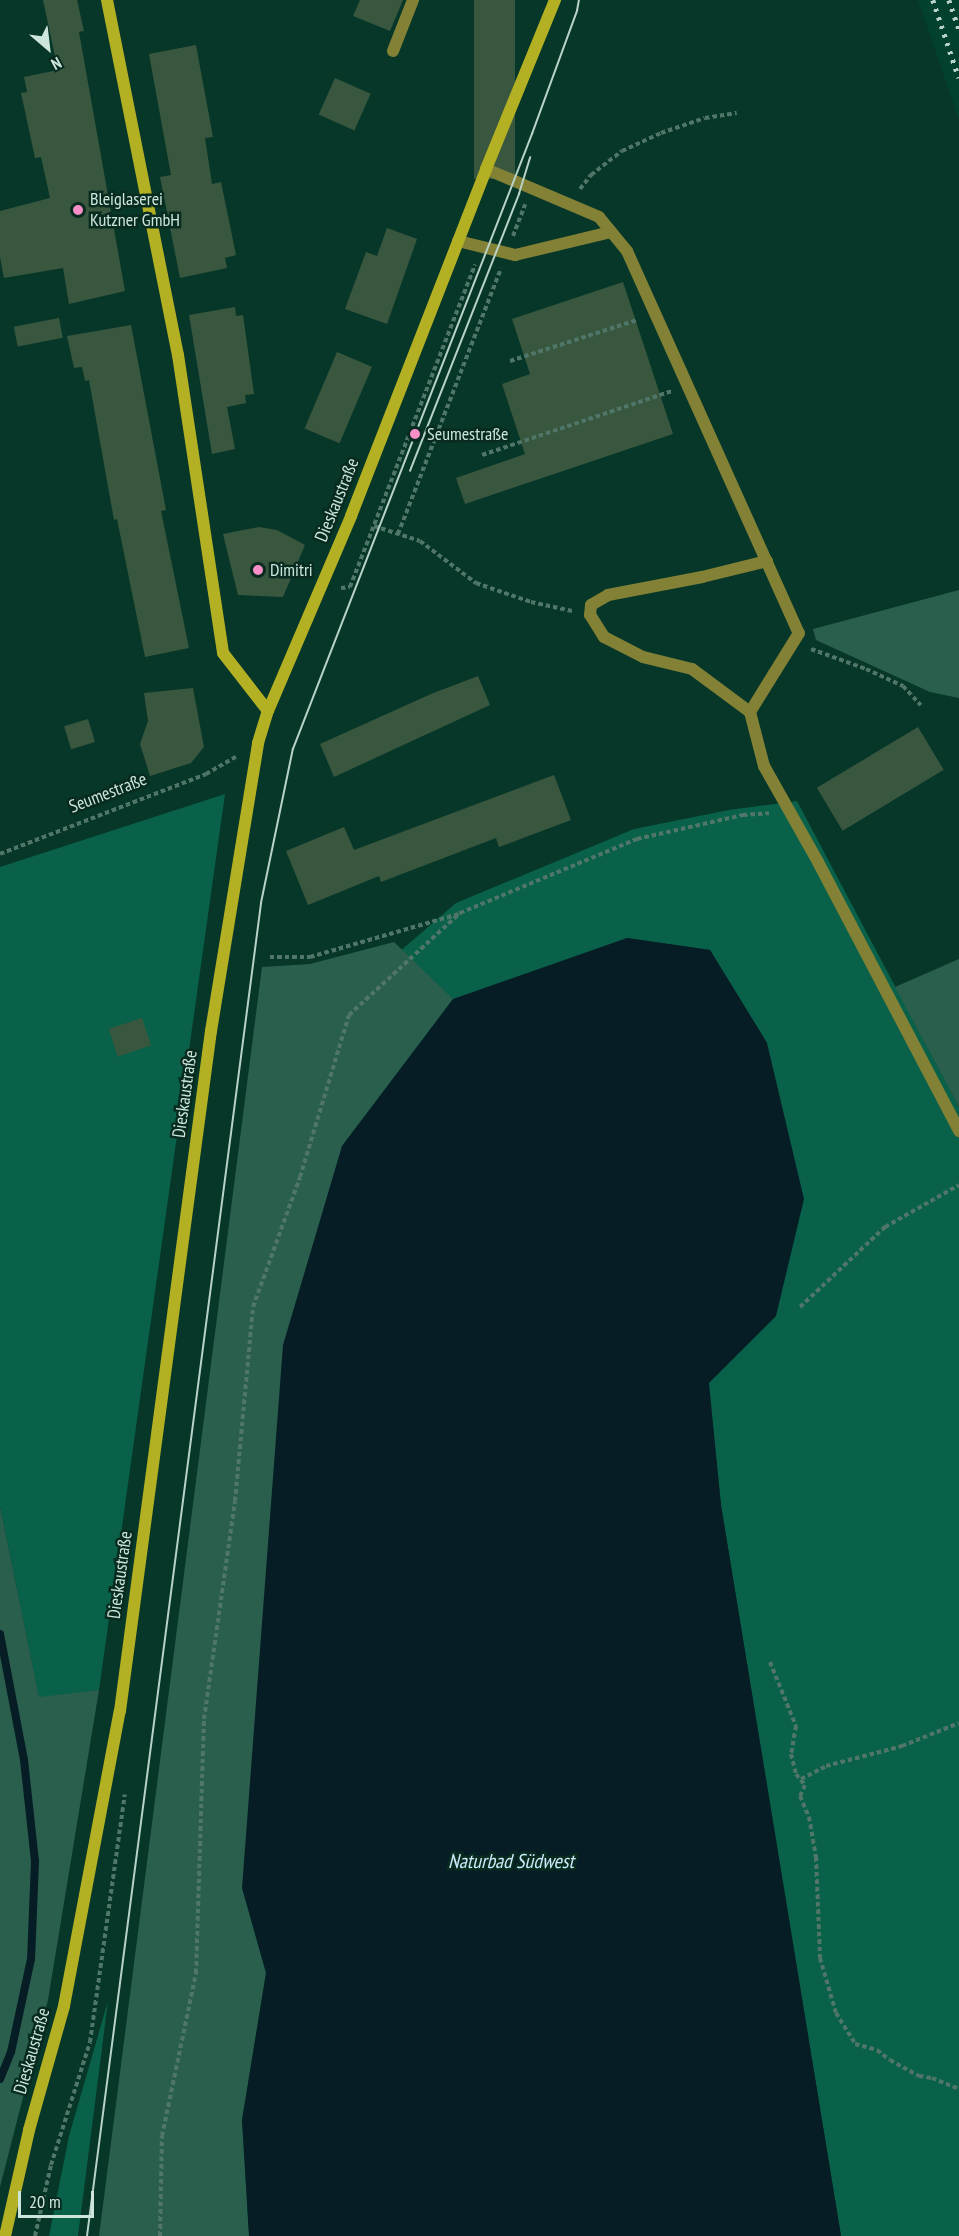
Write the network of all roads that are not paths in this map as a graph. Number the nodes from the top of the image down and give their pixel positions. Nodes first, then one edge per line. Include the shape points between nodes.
1 (107, 0) edge
2 (413, 0) edge
3 (555, 0) edge
4 (393, 51) dead end
5 (486, 169) junction
6 (611, 232) junction
7 (458, 241) junction
8 (767, 561) junction
9 (268, 711) junction
10 (750, 712) junction
11 (959, 1131) edge
12 (5, 2236) edge

1 - 9 main road via 178,355 224,653
2 - 4 street
3 - 5 main road, Dieskaustraße
5 - 6 street via 599,217
5 - 7 main road, Dieskaustraße
6 - 7 street via 515,255
6 - 8 street via 627,251
7 - 9 main road, Dieskaustraße via 351,516
8 - 10 street via 799,633
8 - 10 street via 608,594 591,605 590,615 604,637 643,657 692,669
9 - 12 main road, Dieskaustraße via 258,743 211,1031 120,1711 64,2006 29,2130
10 - 11 street via 764,766

